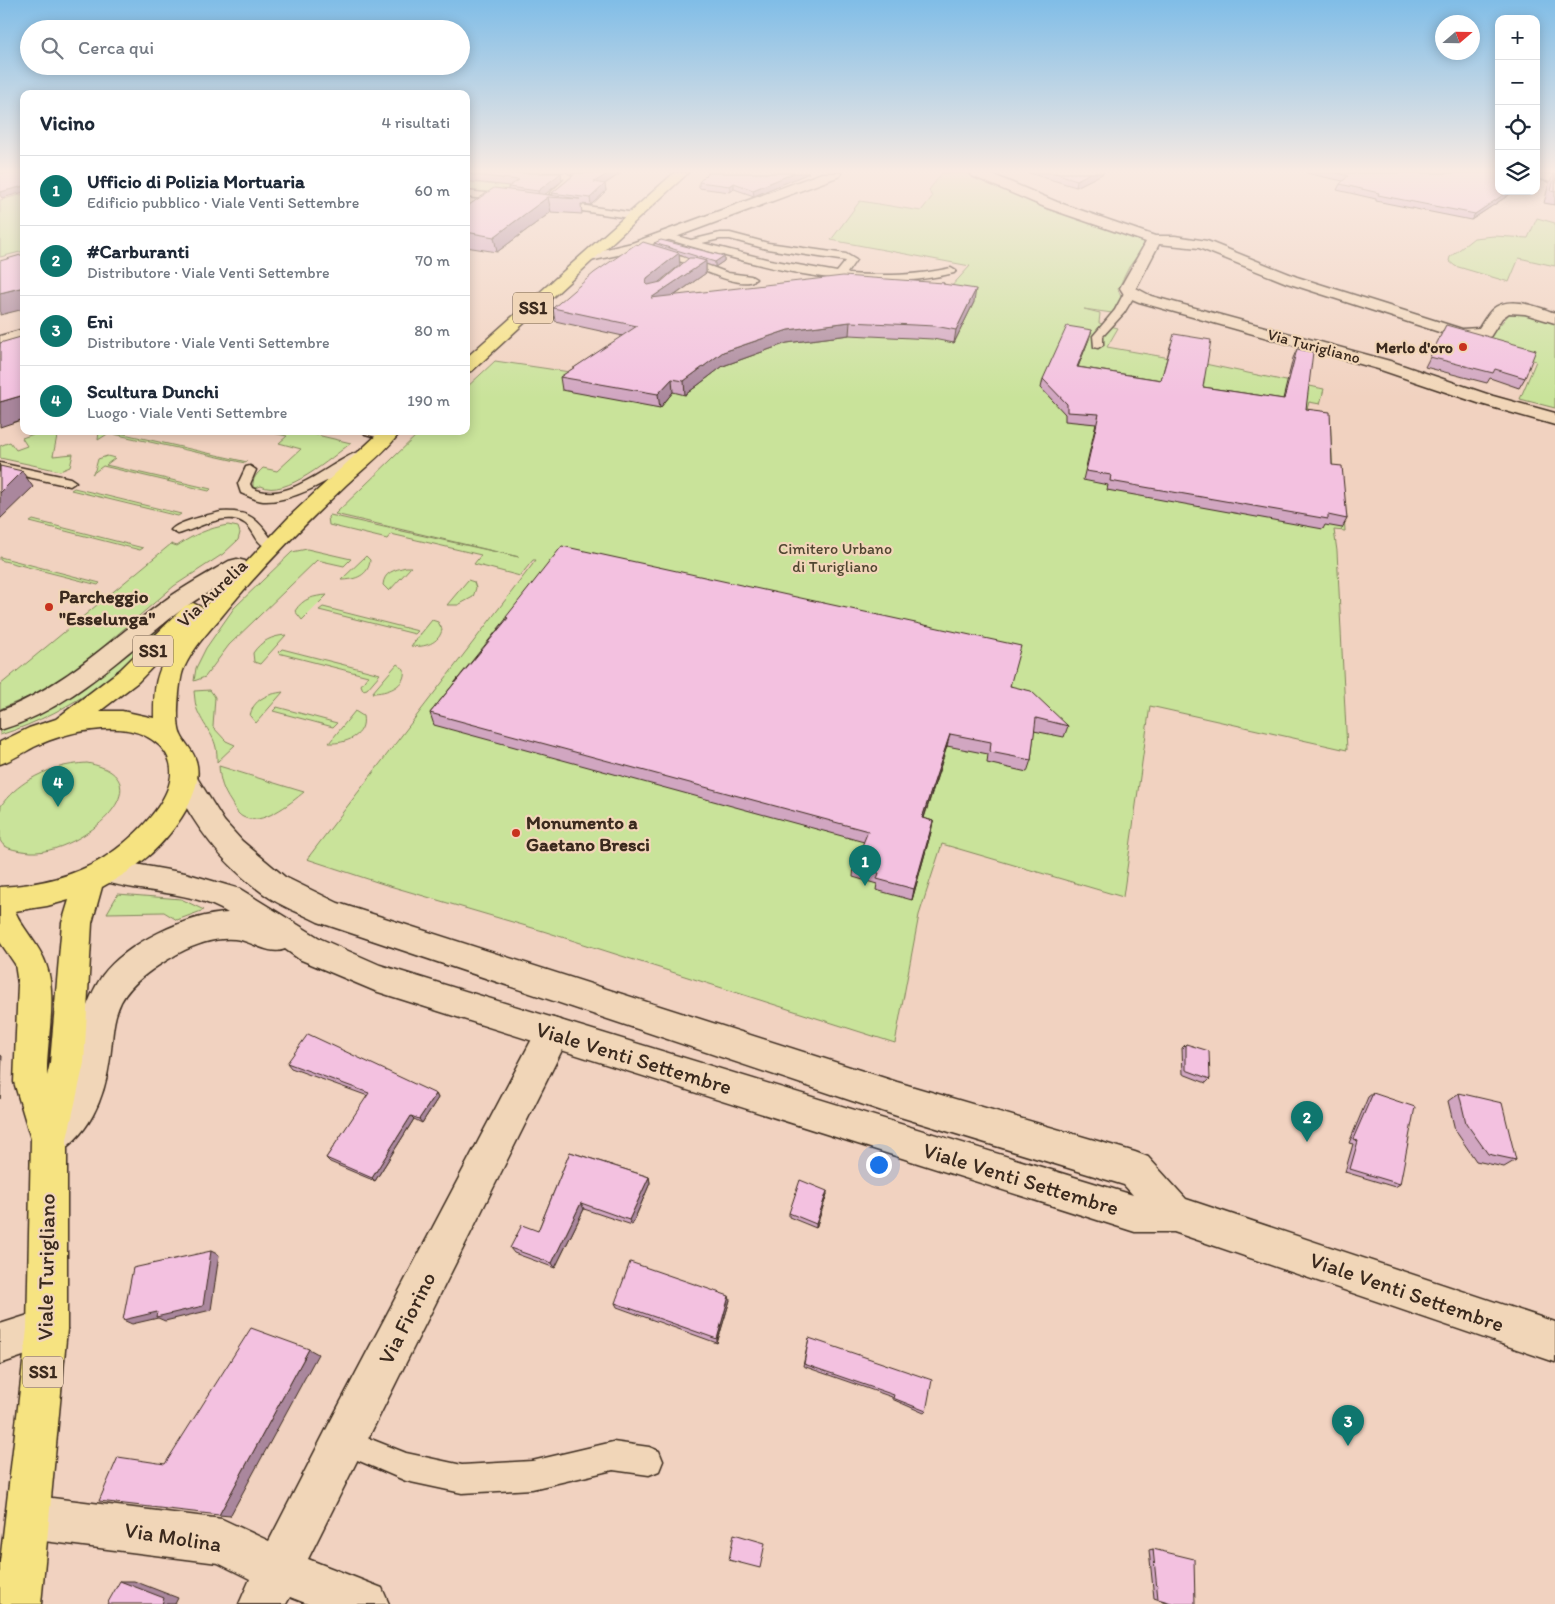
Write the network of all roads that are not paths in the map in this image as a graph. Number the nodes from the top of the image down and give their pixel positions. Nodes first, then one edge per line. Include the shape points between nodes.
1 (600, 248) edge
2 (632, 248) edge
3 (639, 248) edge
4 (711, 248) edge
5 (781, 248) edge
6 (1150, 248) edge
7 (1209, 248) edge
8 (590, 257) junction
9 (951, 271) dead end
10 (841, 274) junction
11 (751, 279) dead end
12 (1131, 293) junction
13 (1555, 318) edge
14 (20, 335) edge
15 (0, 341) edge
16 (1098, 345) dead end
17 (470, 363) edge
18 (1555, 419) edge
19 (380, 437) edge
20 (0, 466) edge
21 (250, 470) dead end
22 (70, 482) dead end
23 (298, 519) junction
24 (178, 530) dead end
25 (267, 543) junction
26 (237, 566) junction
27 (0, 721) edge
28 (61, 727) junction
29 (167, 736) junction
30 (11, 744) edge
31 (0, 754) edge
32 (184, 780) junction
33 (98, 875) junction
34 (0, 900) edge
35 (0, 912) edge
36 (310, 949) junction
37 (553, 1033) junction
38 (49, 1139) junction
39 (1174, 1214) junction
40 (47, 1329) junction
41 (1555, 1342) edge
42 (0, 1344) edge
43 (343, 1441) junction
44 (649, 1461) dead end
45 (28, 1518) junction
46 (271, 1587) edge
47 (18, 1604) edge
48 (366, 1604) edge

1 - 8 main road, SS1
2 - 8 street
3 - 11 lane via 688,261 689,267 726,277
4 - 10 lane via 773,263
5 - 10 lane via 846,257 850,264
6 - 12 street via 1128,288
7 - 13 street via 1329,292 1461,334 1484,333 1501,310 1507,308 1525,309
8 - 17 main road, SS1
9 - 10 lane via 922,279
12 - 16 lane via 1098,336
12 - 18 street, Via Turigliano via 1384,365 1486,400
14 - 15 street
19 - 21 lane via 323,477 280,494 264,497 246,490 244,484
19 - 23 main road, Via Aurelia / SS1
20 - 22 lane
23 - 25 main road, Via Aurelia / SS1
23 - 29 main road, Via Aurelia / SS1 via 185,644 166,689
24 - 25 lane via 204,520 235,516 247,519
25 - 26 main road, Via Aurelia / SS1
26 - 27 street, SS1 via 173,606 83,678
26 - 28 main road, Via Aurelia / SS1 via 129,676
28 - 29 main road via 101,720 136,722
28 - 30 main road
29 - 32 main road via 181,753
30 - 31 main road
32 - 33 main road via 175,806 155,833 126,859
32 - 39 street, Viale Venti Settembre via 214,829 232,849 275,886 329,913 897,1099 1135,1170
33 - 34 main road via 44,895
33 - 36 street, Viale Venti Settembre via 185,885 229,898
33 - 38 main road, Viale Turigliano / SS1 via 78,923 67,1063
35 - 38 main road, Viale Turigliano / SS1 via 3,923 32,969 30,1077
36 - 37 street, Viale Venti Settembre via 375,977
36 - 38 street via 233,926 200,930 178,937 146,957 115,984 98,1021 90,1085 82,1104
37 - 39 street, Viale Venti Settembre via 1135,1214
37 - 43 street, Via Fiorino
38 - 40 main road, Viale Turigliano / SS1
39 - 41 street, Viale Venti Settembre
40 - 42 street
40 - 45 main road, Viale Turigliano / SS1
43 - 44 lane via 406,1467 462,1479 532,1475 613,1456
43 - 46 street, Via Fiorino
45 - 46 street, Via Molina via 222,1541
45 - 47 main road, Viale Turigliano / SS1
46 - 48 street, Via Molina

